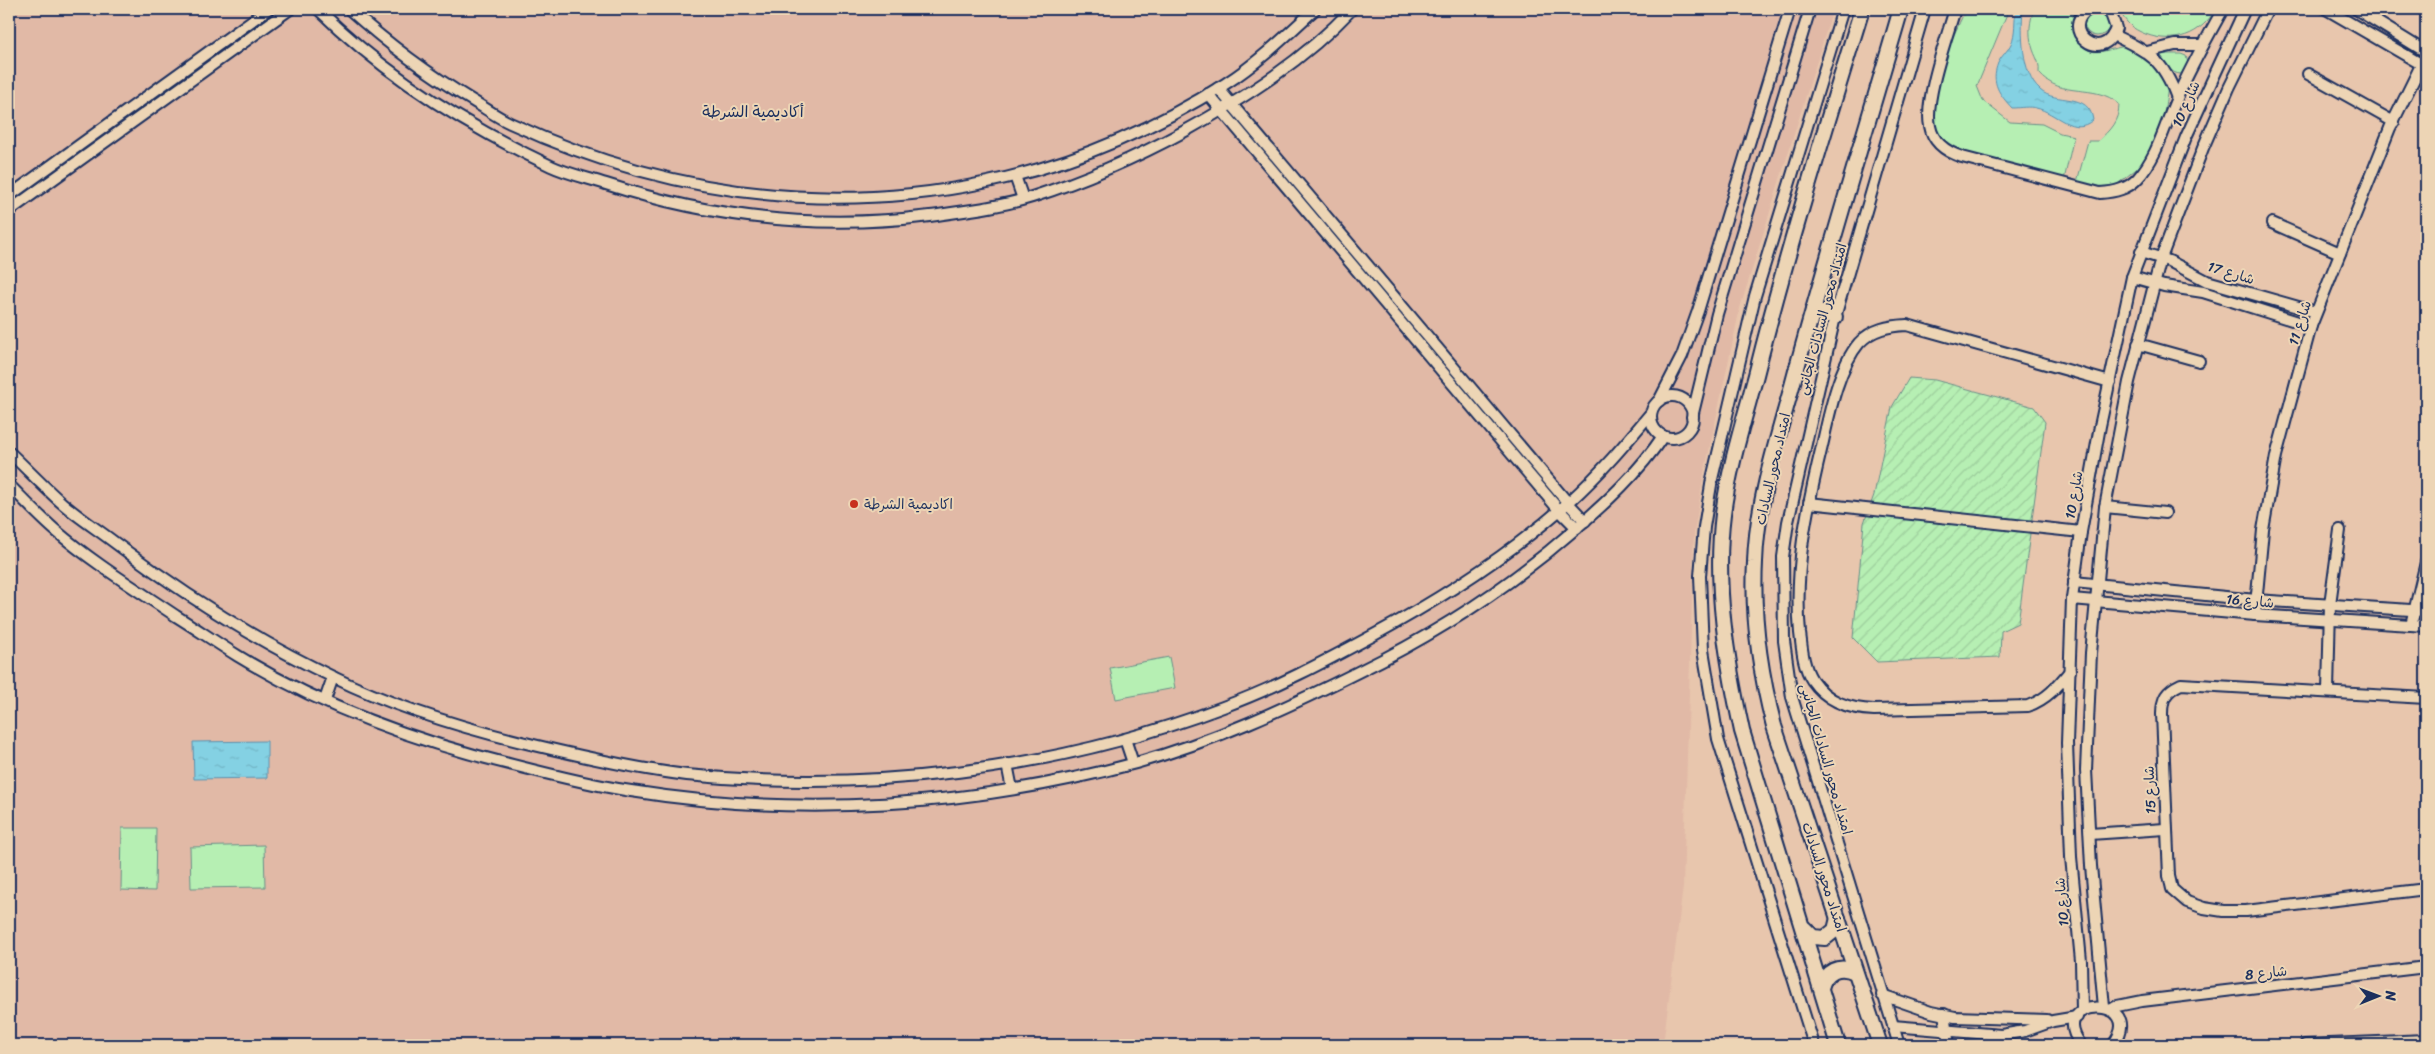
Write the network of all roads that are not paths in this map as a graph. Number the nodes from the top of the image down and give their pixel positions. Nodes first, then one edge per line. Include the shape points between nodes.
1 (268, 9) edge
2 (290, 9) edge
3 (318, 9) edge
4 (349, 9) edge
5 (1316, 9) edge
6 (1352, 9) edge
7 (1790, 9) edge
8 (1810, 9) edge
9 (1843, 9) edge
10 (1862, 9) edge
11 (1901, 9) edge
12 (1925, 9) edge
13 (1955, 9) edge
14 (2089, 9) edge
15 (2105, 9) edge
16 (2222, 9) edge
17 (2245, 9) edge
18 (2268, 9) edge
19 (2326, 9) edge
20 (2356, 9) edge
21 (2114, 35) junction
22 (2203, 45) junction
23 (2147, 52) junction
24 (2425, 59) edge
25 (2308, 74) dead end
26 (1218, 88) junction
27 (1208, 94) junction
28 (2177, 98) junction
29 (1232, 104) junction
30 (1222, 110) junction
31 (2394, 122) junction
32 (1015, 176) junction
33 (9, 196) edge
34 (1024, 199) junction
35 (9, 211) edge
36 (2272, 223) dead end
37 (2141, 252) junction
38 (2340, 253) junction
39 (2161, 258) junction
40 (2132, 277) junction
41 (2153, 283) junction
42 (1813, 310) junction
43 (2316, 312) junction
44 (1835, 317) junction
45 (2311, 326) junction
46 (2138, 344) junction
47 (2199, 362) dead end
48 (2110, 382) junction
49 (1659, 401) junction
50 (1651, 412) junction
51 (1692, 417) junction
52 (1663, 436) junction
53 (9, 452) edge
54 (9, 485) edge
55 (1568, 503) junction
56 (1809, 503) junction
57 (2105, 507) junction
58 (1559, 510) junction
59 (2165, 513) dead end
60 (1585, 521) junction
61 (1577, 528) junction
62 (2340, 530) dead end
63 (2081, 532) junction
64 (2426, 562) edge
65 (2074, 582) junction
66 (2098, 585) junction
67 (2072, 599) junction
68 (2096, 600) junction
69 (2256, 600) junction
70 (2330, 604) junction
71 (2414, 610) junction
72 (2426, 611) edge
73 (2255, 615) junction
74 (2330, 620) junction
75 (2412, 625) junction
76 (2426, 626) edge
77 (2070, 671) junction
78 (333, 677) junction
79 (2328, 692) junction
80 (2426, 698) edge
81 (325, 700) junction
82 (1125, 739) junction
83 (1133, 763) junction
84 (1008, 764) junction
85 (1012, 789) junction
86 (2165, 829) junction
87 (2090, 834) junction
88 (2426, 889) edge
89 (1838, 918) junction
90 (1804, 928) junction
91 (2426, 967) edge
92 (1855, 972) junction
93 (1821, 988) junction
94 (1882, 995) junction
95 (2107, 1008) junction
96 (1944, 1014) junction
97 (2080, 1014) junction
98 (2053, 1020) junction
99 (1893, 1026) junction
100 (1945, 1030) junction
101 (2426, 1040) edge
102 (2371, 1043) edge
103 (2389, 1043) edge
104 (1814, 1045) edge
105 (1838, 1045) edge
106 (1880, 1045) edge
107 (1899, 1045) edge
108 (1949, 1045) edge
109 (2081, 1045) edge
110 (2113, 1045) edge
111 (2305, 1045) edge

1 - 33 street
2 - 35 street
3 - 34 street via 377,61 463,119 554,167 651,198 714,212 801,222 895,220
4 - 32 street via 384,41 442,83 508,122 578,151 650,175 780,197 855,199 961,188
5 - 26 street via 1283,39
6 - 29 street via 1295,60 1257,90
7 - 49 street via 1690,334
8 - 51 street via 1717,314
9 - 104 street via 1755,296 1712,479 1700,576 1703,650 1718,738
10 - 90 main road via 1774,302 1723,515 1721,592 1733,687 1742,731
11 - 42 main road, امتداد محور السادات
12 - 44 street, امتداد محور السادات الجانبى
13 - 28 street via 1933,90 1930,114 1933,135 1953,154 2082,189 2110,193 2129,186 2144,171
14 - 21 street via 2079,19 2078,27 2085,41 2101,45
15 - 21 street via 2115,21
16 - 22 street
17 - 37 street, شارع 10 via 2186,137
18 - 39 street via 2203,148
19 - 24 street
20 - 24 street
21 - 23 street
22 - 23 street via 2175,45
22 - 28 street
23 - 28 street via 2166,72
24 - 31 street, شارع 11
25 - 31 street
26 - 27 street
26 - 29 street
27 - 30 street
27 - 32 street via 1160,120 1079,155
29 - 30 street
29 - 55 street
30 - 34 street via 1144,153
30 - 58 street
31 - 38 street, شارع 11
32 - 34 street
36 - 38 street
37 - 39 street, شارع 17
37 - 40 street, شارع 10
38 - 43 street, شارع 11
39 - 41 street
39 - 43 street, شارع 17 via 2206,281
40 - 41 street, شارع 17
40 - 48 street, شارع 10
41 - 45 street, شارع 17 via 2204,292
41 - 46 street
42 - 44 main road
42 - 89 main road, امتداد محور السادات via 1761,510 1754,602 1760,660 1774,726
43 - 45 street, شارع 11
44 - 94 street, امتداد محور السادات الجانبى via 1788,522 1783,557 1784,641 1792,697
45 - 69 street, شارع 11 via 2276,456 2263,530
46 - 47 street
46 - 57 street
48 - 56 street via 1907,325 1889,326 1873,332 1859,343 1842,376
48 - 63 street, شارع 10
49 - 50 street
49 - 51 street via 1677,397 1688,404
50 - 52 street via 1653,426
50 - 55 street
51 - 52 street via 1692,424 1683,435
52 - 60 street via 1638,469
53 - 78 street via 64,505 175,588 256,637
54 - 81 street via 57,532 140,592 241,658
55 - 58 street
55 - 60 street
56 - 63 street
56 - 77 street via 1799,581 1804,663 1823,693 1837,703 1854,709 1874,710 2028,706 2051,694
57 - 59 street
57 - 66 street
58 - 61 street
58 - 82 street via 1432,603 1348,649 1289,680 1224,707
60 - 61 street
61 - 83 street via 1465,613 1386,658 1229,733
62 - 70 street
63 - 65 street, شارع 10
64 - 71 street
65 - 66 street, شارع 16
65 - 67 street, شارع 10
66 - 68 street
66 - 69 street, شارع 16
67 - 68 street, شارع 16
67 - 77 street, شارع 10
68 - 73 street, شارع 16
68 - 87 street via 2086,740
69 - 70 street, شارع 16
69 - 73 street, شارع 11
70 - 71 street, شارع 16
70 - 74 street
71 - 72 street, شارع 16
71 - 75 street
73 - 74 street, شارع 16
74 - 75 street, شارع 16
74 - 79 street
75 - 76 street, شارع 16
77 - 97 street, شارع 10 via 2068,771
78 - 81 street
78 - 84 street via 406,707 501,737 594,760 684,774 764,780 861,781
79 - 80 street, شارع 15
79 - 86 street, شارع 15 via 2188,683 2166,693 2162,708
81 - 85 street via 400,732 473,756 577,781 674,798 865,805 958,799
82 - 83 street
82 - 84 street
83 - 85 street
84 - 85 street
86 - 87 street
86 - 88 street, شارع 15 via 2172,889 2187,902 2204,908 2246,911
87 - 95 street
89 - 90 main road via 1836,930 1825,938 1812,937
89 - 92 main road, امتداد محور السادات
90 - 93 main road
91 - 95 street, شارع 8
92 - 93 main road via 1843,968 1830,972
92 - 106 main road, امتداد محور السادات
93 - 105 main road
94 - 96 street
94 - 99 street, امتداد محور السادات الجانبى
95 - 97 street, شارع 8 via 2096,1006
95 - 110 street via 2118,1021 2120,1030
96 - 98 street via 1986,1020
96 - 100 street
97 - 98 street
97 - 109 street, شارع 10 via 2074,1031
98 - 100 street via 2025,1031 2001,1035
99 - 100 street
99 - 107 street, امتداد محور السادات الجانبى
100 - 108 street
101 - 103 street
102 - 103 street
102 - 111 street

